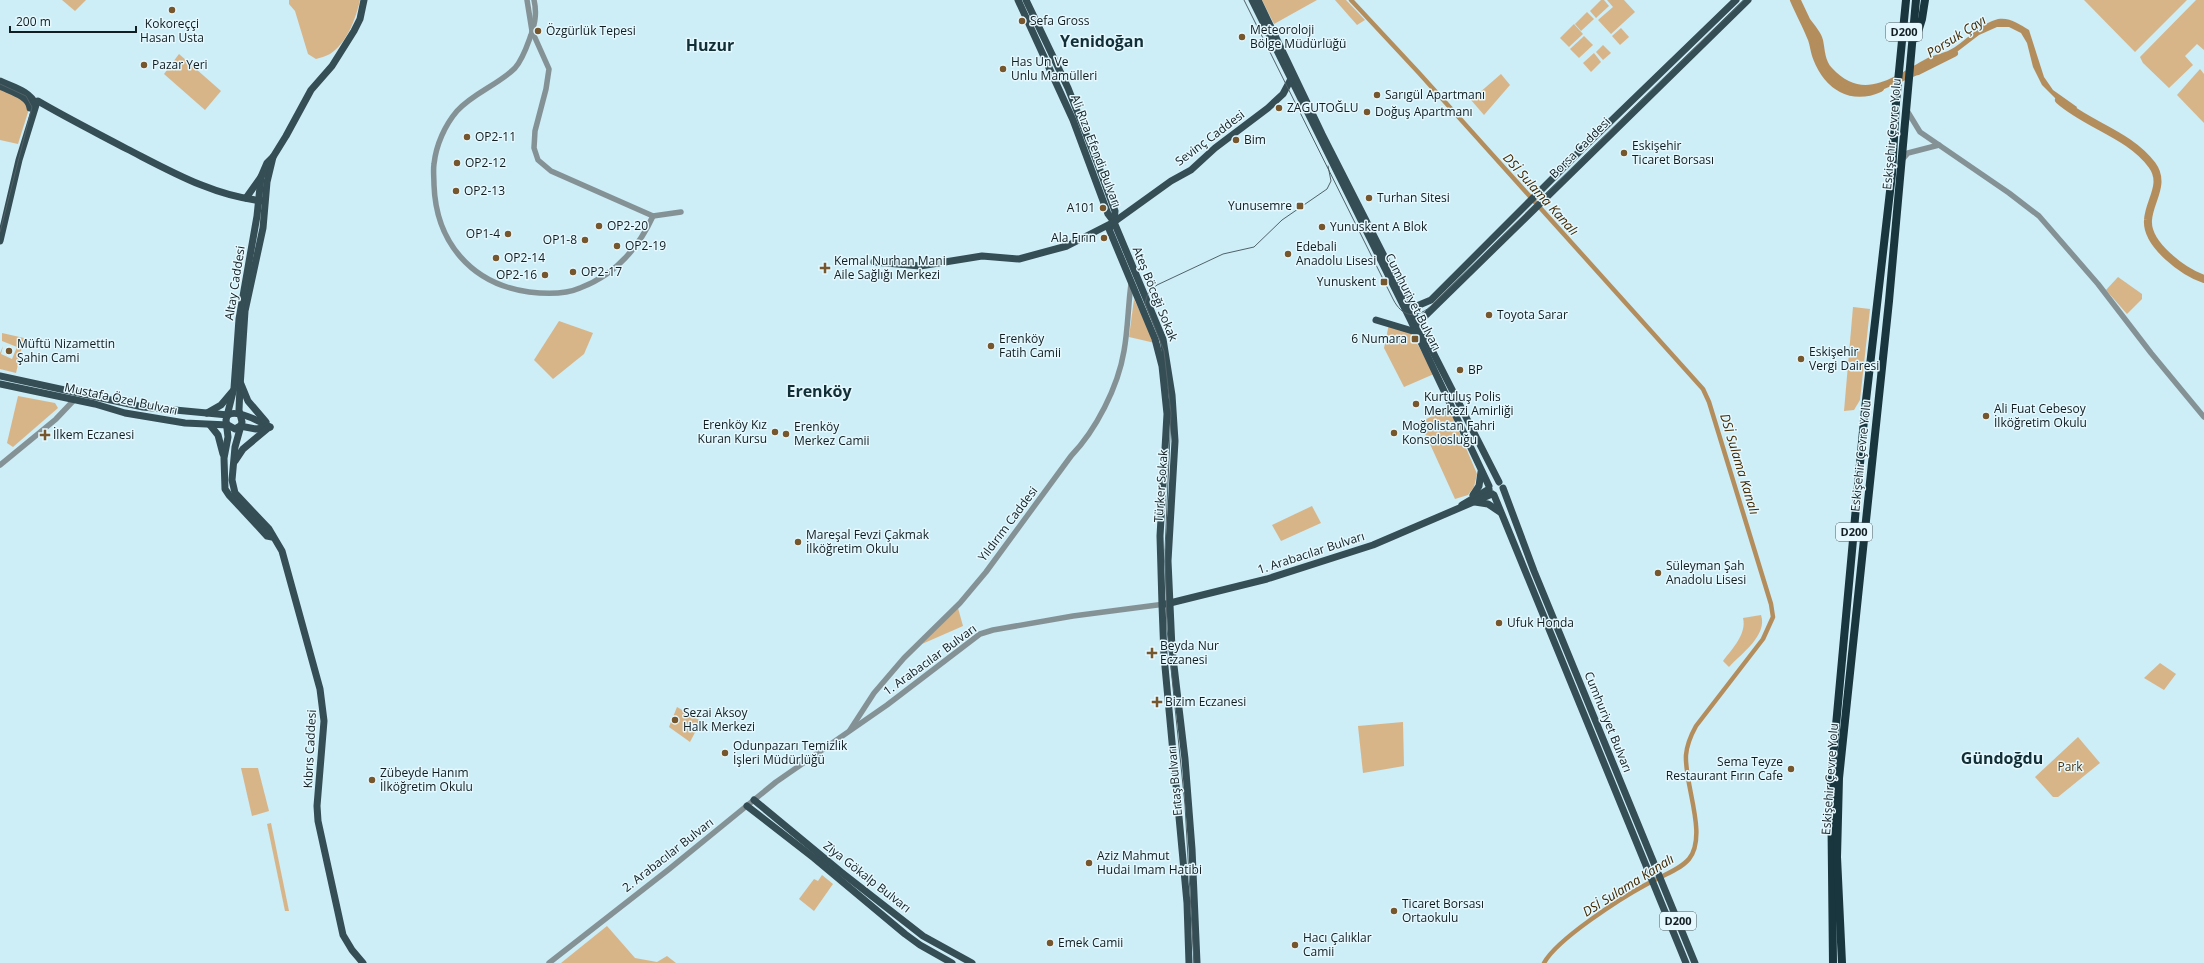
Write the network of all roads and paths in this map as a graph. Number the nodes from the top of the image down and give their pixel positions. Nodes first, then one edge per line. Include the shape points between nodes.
1 (364, 0) edge
2 (527, 0) edge
3 (534, 0) edge
4 (1018, 0) edge
5 (1026, 0) edge
6 (1252, 0) edge
7 (1258, 0) edge
8 (1736, 0) edge
9 (1748, 0) edge
10 (1901, 0) edge
11 (1906, 0) edge
12 (1916, 0) edge
13 (1924, 0) edge
14 (532, 31) junction
15 (1911, 56) junction
16 (1901, 64) junction
17 (1292, 69) junction
18 (0, 81) edge
19 (1291, 82) junction
20 (0, 86) edge
21 (32, 103) junction
22 (1906, 106) junction
23 (1939, 145) junction
24 (273, 157) junction
25 (1901, 162) junction
26 (262, 177) junction
27 (246, 198) junction
28 (263, 200) junction
29 (681, 212) dead end
30 (653, 216) junction
31 (1114, 222) junction
32 (0, 224) edge
33 (0, 241) edge
34 (874, 262) dead end
35 (1130, 262) junction
36 (1124, 270) junction
37 (1131, 284) junction
38 (1130, 294) junction
39 (1412, 308) junction
40 (1410, 318) junction
41 (1376, 320) dead end
42 (1419, 322) junction
43 (1416, 332) junction
44 (0, 376) edge
45 (1170, 376) joint
46 (240, 381) junction
47 (0, 384) edge
48 (234, 388) junction
49 (75, 400) junction
50 (205, 413) junction
51 (240, 414) junction
52 (1167, 414) joint
53 (228, 415) junction
54 (2204, 417) edge
55 (228, 425) junction
56 (210, 426) junction
57 (240, 426) junction
58 (270, 427) junction
59 (224, 458) junction
60 (233, 463) junction
61 (0, 465) edge
62 (1481, 468) junction
63 (1501, 485) junction
64 (1491, 491) junction
65 (1473, 500) junction
66 (1502, 514) junction
67 (272, 537) junction
68 (1166, 602) junction
69 (1576, 672) junction
70 (1568, 674) junction
71 (846, 735) junction
72 (801, 765) joint
73 (754, 800) junction
74 (747, 806) junction
75 (1832, 950) junction
76 (1691, 954) junction
77 (1684, 960) edge
78 (1843, 960) edge
79 (363, 963) edge
80 (549, 963) edge
81 (952, 963) edge
82 (972, 963) edge
83 (1189, 963) edge
84 (1198, 963) edge
85 (1695, 963) edge
86 (1829, 963) edge
87 (1833, 963) edge

1 - 24 main road, Altay Caddesi via 360,19 354,31 332,66 311,90
2 - 14 street
3 - 14 street via 536,9
4 - 31 main road, Ali Rıza Efendi Bulvarı via 1063,96 1108,214
5 - 31 main road, Ali Rıza Efendi Bulvarı via 1080,116 1115,211
6 - 19 main road, Cumhuriyet Bulvarı
7 - 17 main road, Cumhuriyet Bulvarı
8 - 39 main road, Borsa Caddesi via 1431,300
9 - 42 main road, Borsa Caddesi
10 - 16 highway
11 - 16 highway, Eskişehir Çevre Yolu / D200
12 - 15 highway, Eskişehir Çevre Yolu / D200
13 - 15 highway via 1922,19
14 - 30 street via 549,69 534,131 534,148 538,160 551,171
14 - 30 street via 527,47 514,68 468,101 457,111 444,130 434,164 435,199 439,222 446,239 461,259 486,278 516,290 546,294 579,289 606,275 629,255 644,237
15 - 22 highway, Eskişehir Çevre Yolu / D200
16 - 75 highway, Eskişehir Çevre Yolu / D200 via 1830,780
17 - 19 main road
17 - 39 main road, Cumhuriyet Bulvarı via 1322,134
18 - 21 main road via 25,92 33,98
19 - 31 main road, Sevinç Caddesi via 1268,108 1215,148 1191,170 1171,181
19 - 40 main road, Cumhuriyet Bulvarı
20 - 21 main road
21 - 27 main road via 38,101 170,171 206,186
21 - 32 main road
21 - 33 main road via 36,105 19,160
22 - 23 street via 1920,132
22 - 25 highway, Eskişehir Çevre Yolu / D200
23 - 25 street via 1908,153
23 - 54 street via 2022,202 2043,220 2098,284
24 - 26 main road, Altay Caddesi via 267,163
24 - 28 main road, Altay Caddesi
25 - 78 highway, Eskişehir Çevre Yolu / D200 via 1839,778 1837,857
26 - 27 main road
26 - 28 main road, Altay Caddesi
27 - 28 main road
28 - 46 main road, Altay Caddesi via 245,311
28 - 48 main road, Altay Caddesi via 239,319
29 - 30 street
31 - 34 main road, Sevinç Caddesi via 1067,246 1019,259 982,256 920,266
31 - 35 main road, Ateş Böceği Sokak
31 - 36 main road via 1109,229
35 - 37 main road
35 - 45 main road, Ateş Böceği Sokak via 1163,339
36 - 37 main road, Ateş Böceği Sokak
36 - 38 street
37 - 38 street, Yıldırım Caddesi
37 - 52 main road, Ateş Böceği Sokak via 1158,348
38 - 71 street, Yıldırım Caddesi via 1124,352 1111,394 1084,442 986,572 960,603 904,658 879,687
39 - 42 main road, Cumhuriyet Bulvarı
40 - 42 main road
40 - 43 main road, Cumhuriyet Bulvarı
41 - 43 main road
42 - 63 main road, Cumhuriyet Bulvarı
43 - 62 main road, Cumhuriyet Bulvarı
44 - 50 main road, Mustafa Özel Bulvarı via 143,407
45 - 68 main road, Türker Sokak via 1175,441
46 - 51 main road, Altay Caddesi
46 - 58 main road via 248,400
47 - 49 main road, Mustafa Özel Bulvarı
48 - 50 main road via 221,405
48 - 53 main road, Altay Caddesi
49 - 56 main road, Mustafa Özel Bulvarı via 125,413
49 - 61 street
50 - 53 main road, Mustafa Özel Bulvarı
51 - 53 main road, Mustafa Özel Bulvarı
51 - 57 main road
51 - 58 main road, Mustafa Özel Bulvarı
52 - 68 main road, Türker Sokak via 1160,536
53 - 55 main road
55 - 56 main road, Mustafa Özel Bulvarı
55 - 57 main road, Mustafa Özel Bulvarı via 232,428
55 - 59 main road, Kıbrıs Caddesi
56 - 59 main road via 218,435
57 - 58 main road, Mustafa Özel Bulvarı via 256,429
57 - 60 main road, Kıbrıs Caddesi
58 - 60 main road via 242,449
59 - 67 main road, Kıbrıs Caddesi via 225,489 228,495 267,536
60 - 67 main road, Kıbrıs Caddesi via 232,480 235,493 269,529
62 - 64 main road, Cumhuriyet Bulvarı
62 - 65 main road via 1479,486
63 - 64 main road via 1492,482
63 - 64 main road via 1500,494
63 - 69 main road, Cumhuriyet Bulvarı / D200
64 - 65 main road, 1. Arabacılar Bulvarı
64 - 66 main road, Cumhuriyet Bulvarı
65 - 66 main road via 1488,504
65 - 68 main road, 1. Arabacılar Bulvarı via 1372,545 1267,579
66 - 70 main road, Cumhuriyet Bulvarı
67 - 79 main road, Kıbrıs Caddesi via 282,551 320,689 324,721 318,822 343,935
68 - 71 street, 1. Arabacılar Bulvarı via 980,634
68 - 83 main road, Ertaş Bulvarı via 1164,656 1188,902
68 - 84 main road, Ertaş Bulvarı via 1192,849
69 - 70 main road
69 - 76 main road, Cumhuriyet Bulvarı / D200
70 - 77 main road, Cumhuriyet Bulvarı
71 - 72 street, 1. Arabacılar Bulvarı
72 - 73 street, 2. Arabacılar Bulvarı
73 - 74 street, 2. Arabacılar Bulvarı
73 - 82 main road, Ziya Gökalp Bulvarı via 924,936
74 - 80 street, 2. Arabacılar Bulvarı
74 - 81 main road, Ziya Gökalp Bulvarı via 905,934
75 - 86 highway
75 - 87 highway, Eskişehir Çevre Yolu / D200
76 - 77 main road
76 - 85 main road, Cumhuriyet Bulvarı / D200

